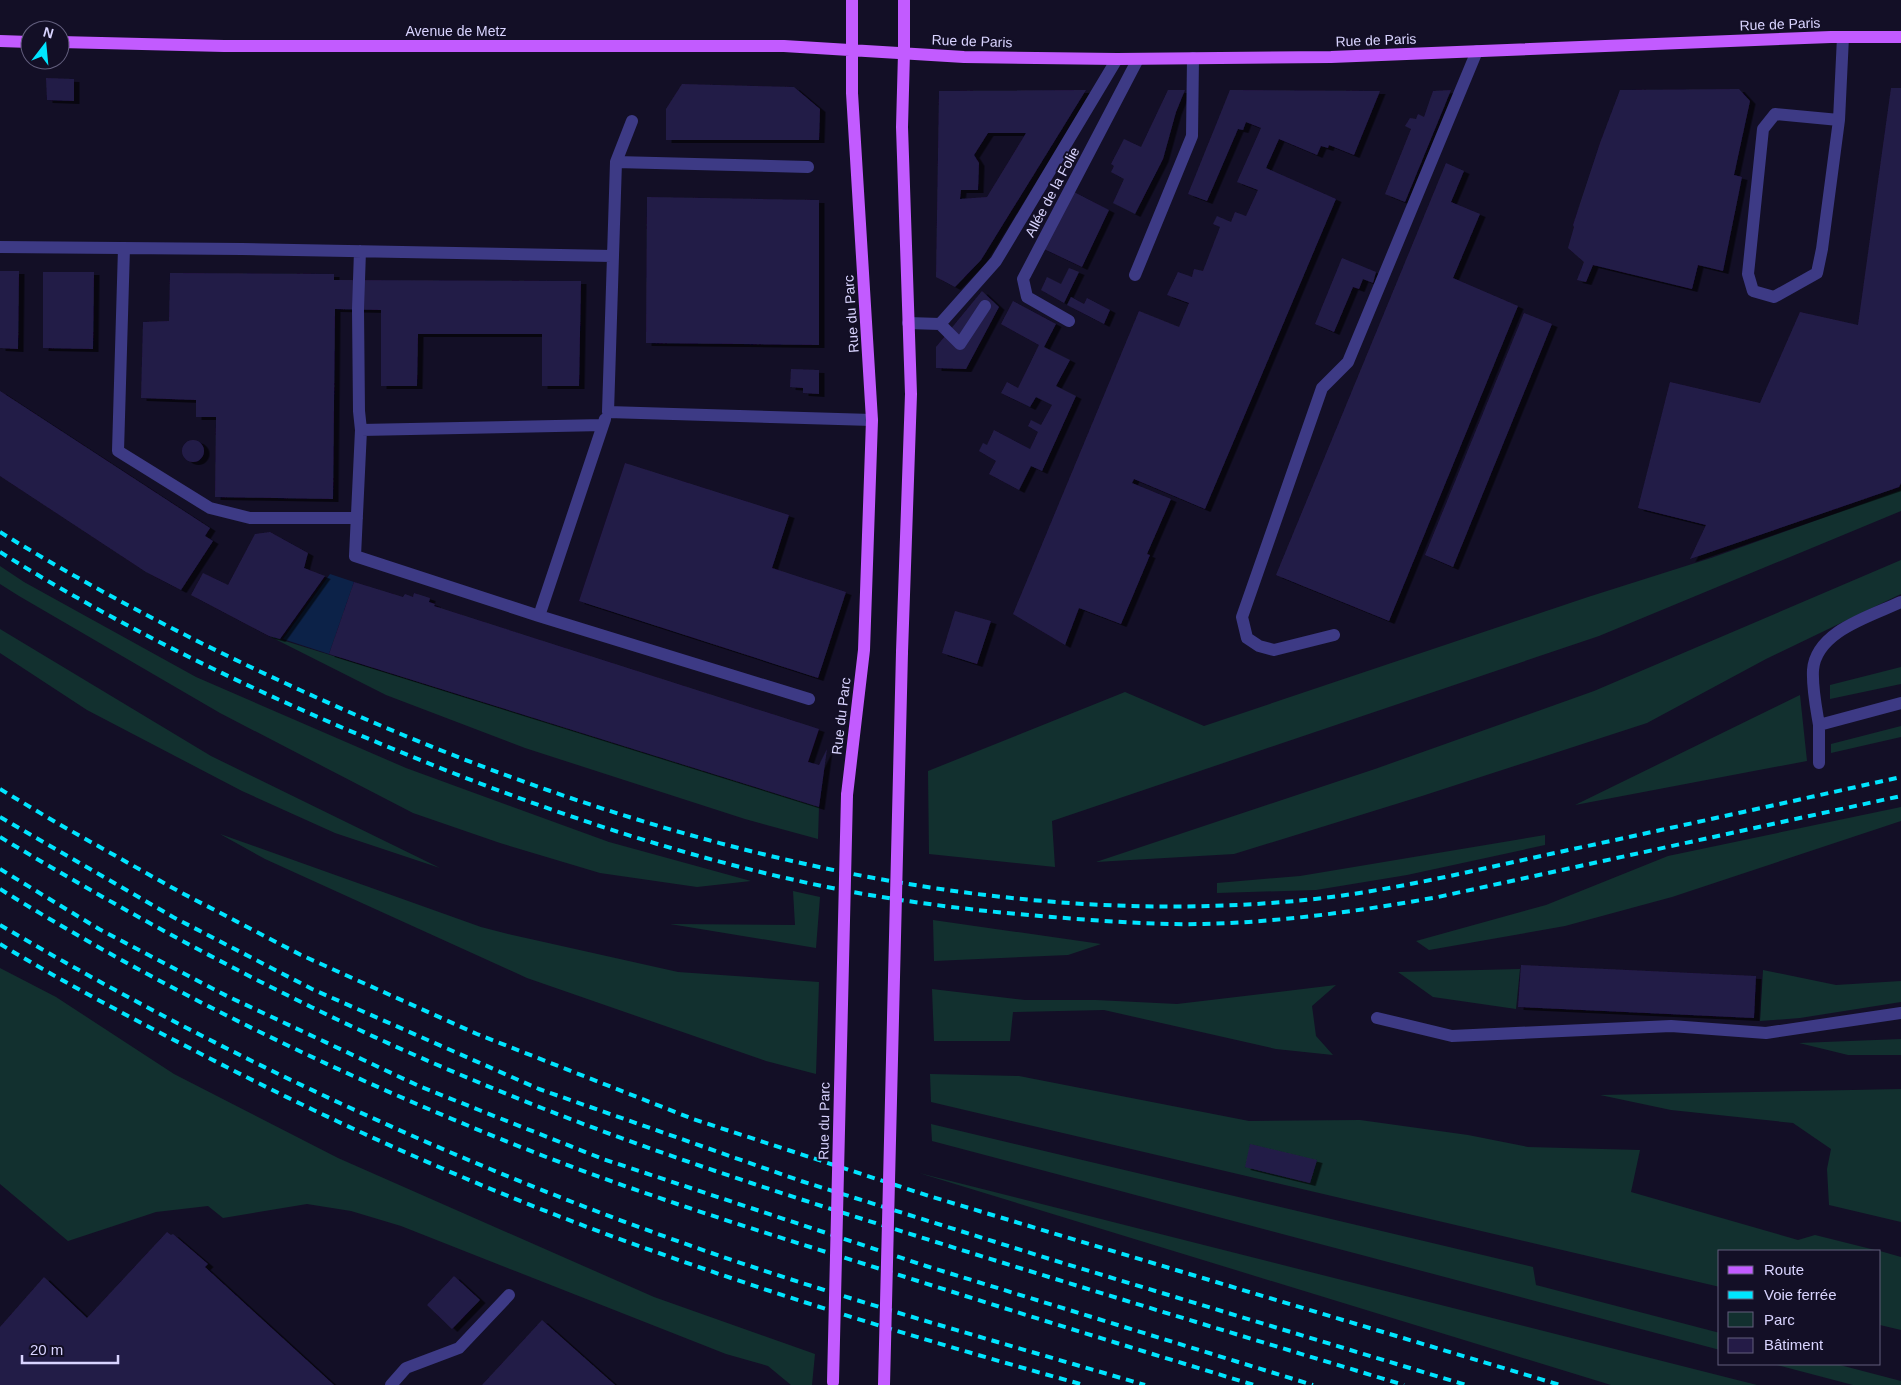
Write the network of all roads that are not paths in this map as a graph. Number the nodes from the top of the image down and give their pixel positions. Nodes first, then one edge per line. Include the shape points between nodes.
1 (852, 0) edge
2 (904, 0) edge
3 (1843, 37) junction
4 (1901, 37) edge
5 (0, 41) edge
6 (20, 42) edge
7 (70, 42) edge
8 (851, 50) junction
9 (1477, 51) junction
10 (904, 53) junction
11 (1193, 58) junction
12 (1117, 59) junction
13 (1138, 59) junction
14 (1839, 120) junction
15 (632, 121) dead end
16 (616, 162) junction
17 (808, 167) dead end
18 (0, 247) edge
19 (124, 248) junction
20 (360, 251) junction
21 (612, 256) junction
22 (1135, 274) dead end
23 (985, 306) dead end
24 (1069, 321) dead end
25 (908, 323) junction
26 (940, 324) junction
27 (608, 412) junction
28 (872, 420) junction
29 (603, 425) junction
30 (361, 430) junction
31 (356, 518) junction
32 (1901, 602) edge
33 (539, 616) junction
34 (1334, 635) dead end
35 (809, 699) dead end
36 (1901, 703) edge
37 (1819, 724) junction
38 (1819, 763) dead end
39 (1901, 1013) edge
40 (1377, 1018) dead end
41 (509, 1295) dead end
42 (391, 1385) edge
43 (834, 1385) edge
44 (884, 1385) edge

1 - 8 main road, Rue du Parc
2 - 10 main road
3 - 4 main road, Rue de Paris
3 - 9 main road, Rue de Paris
3 - 14 lane
5 - 6 main road
7 - 8 main road, Avenue de Metz via 224,46 784,46
8 - 10 main road, Rue de Paris
8 - 28 main road, Rue du Parc
9 - 11 main road, Rue de Paris
9 - 34 lane via 1348,362 1322,388 1242,617 1247,638 1274,650
10 - 12 main road, Rue de Paris
10 - 25 main road via 902,127
11 - 13 main road, Rue de Paris
11 - 22 lane via 1192,136
12 - 13 main road, Rue de Paris
12 - 26 lane via 996,261
13 - 24 lane, Allée de la Folie via 1022,279 1027,297
14 - 14 lane via 1817,272 1774,297 1753,291 1748,274 1763,129 1775,114
15 - 16 lane
16 - 17 lane
16 - 21 lane
18 - 19 lane
19 - 20 lane
19 - 31 lane via 118,451 210,508 250,518
20 - 21 lane
20 - 30 lane via 358,402
21 - 27 lane
23 - 26 lane via 960,344
25 - 26 lane
25 - 44 main road, bridge via 911,394
27 - 28 lane
27 - 29 lane
28 - 43 main road, Rue du Parc, bridge via 864,650 847,794
29 - 30 lane
29 - 33 lane
30 - 31 lane
31 - 33 lane via 355,556
32 - 37 lane via 1839,631 1818,651 1813,668
33 - 35 lane
36 - 37 lane
37 - 38 lane
39 - 40 lane via 1766,1033 1671,1026 1452,1036
41 - 42 lane via 459,1348 406,1368

